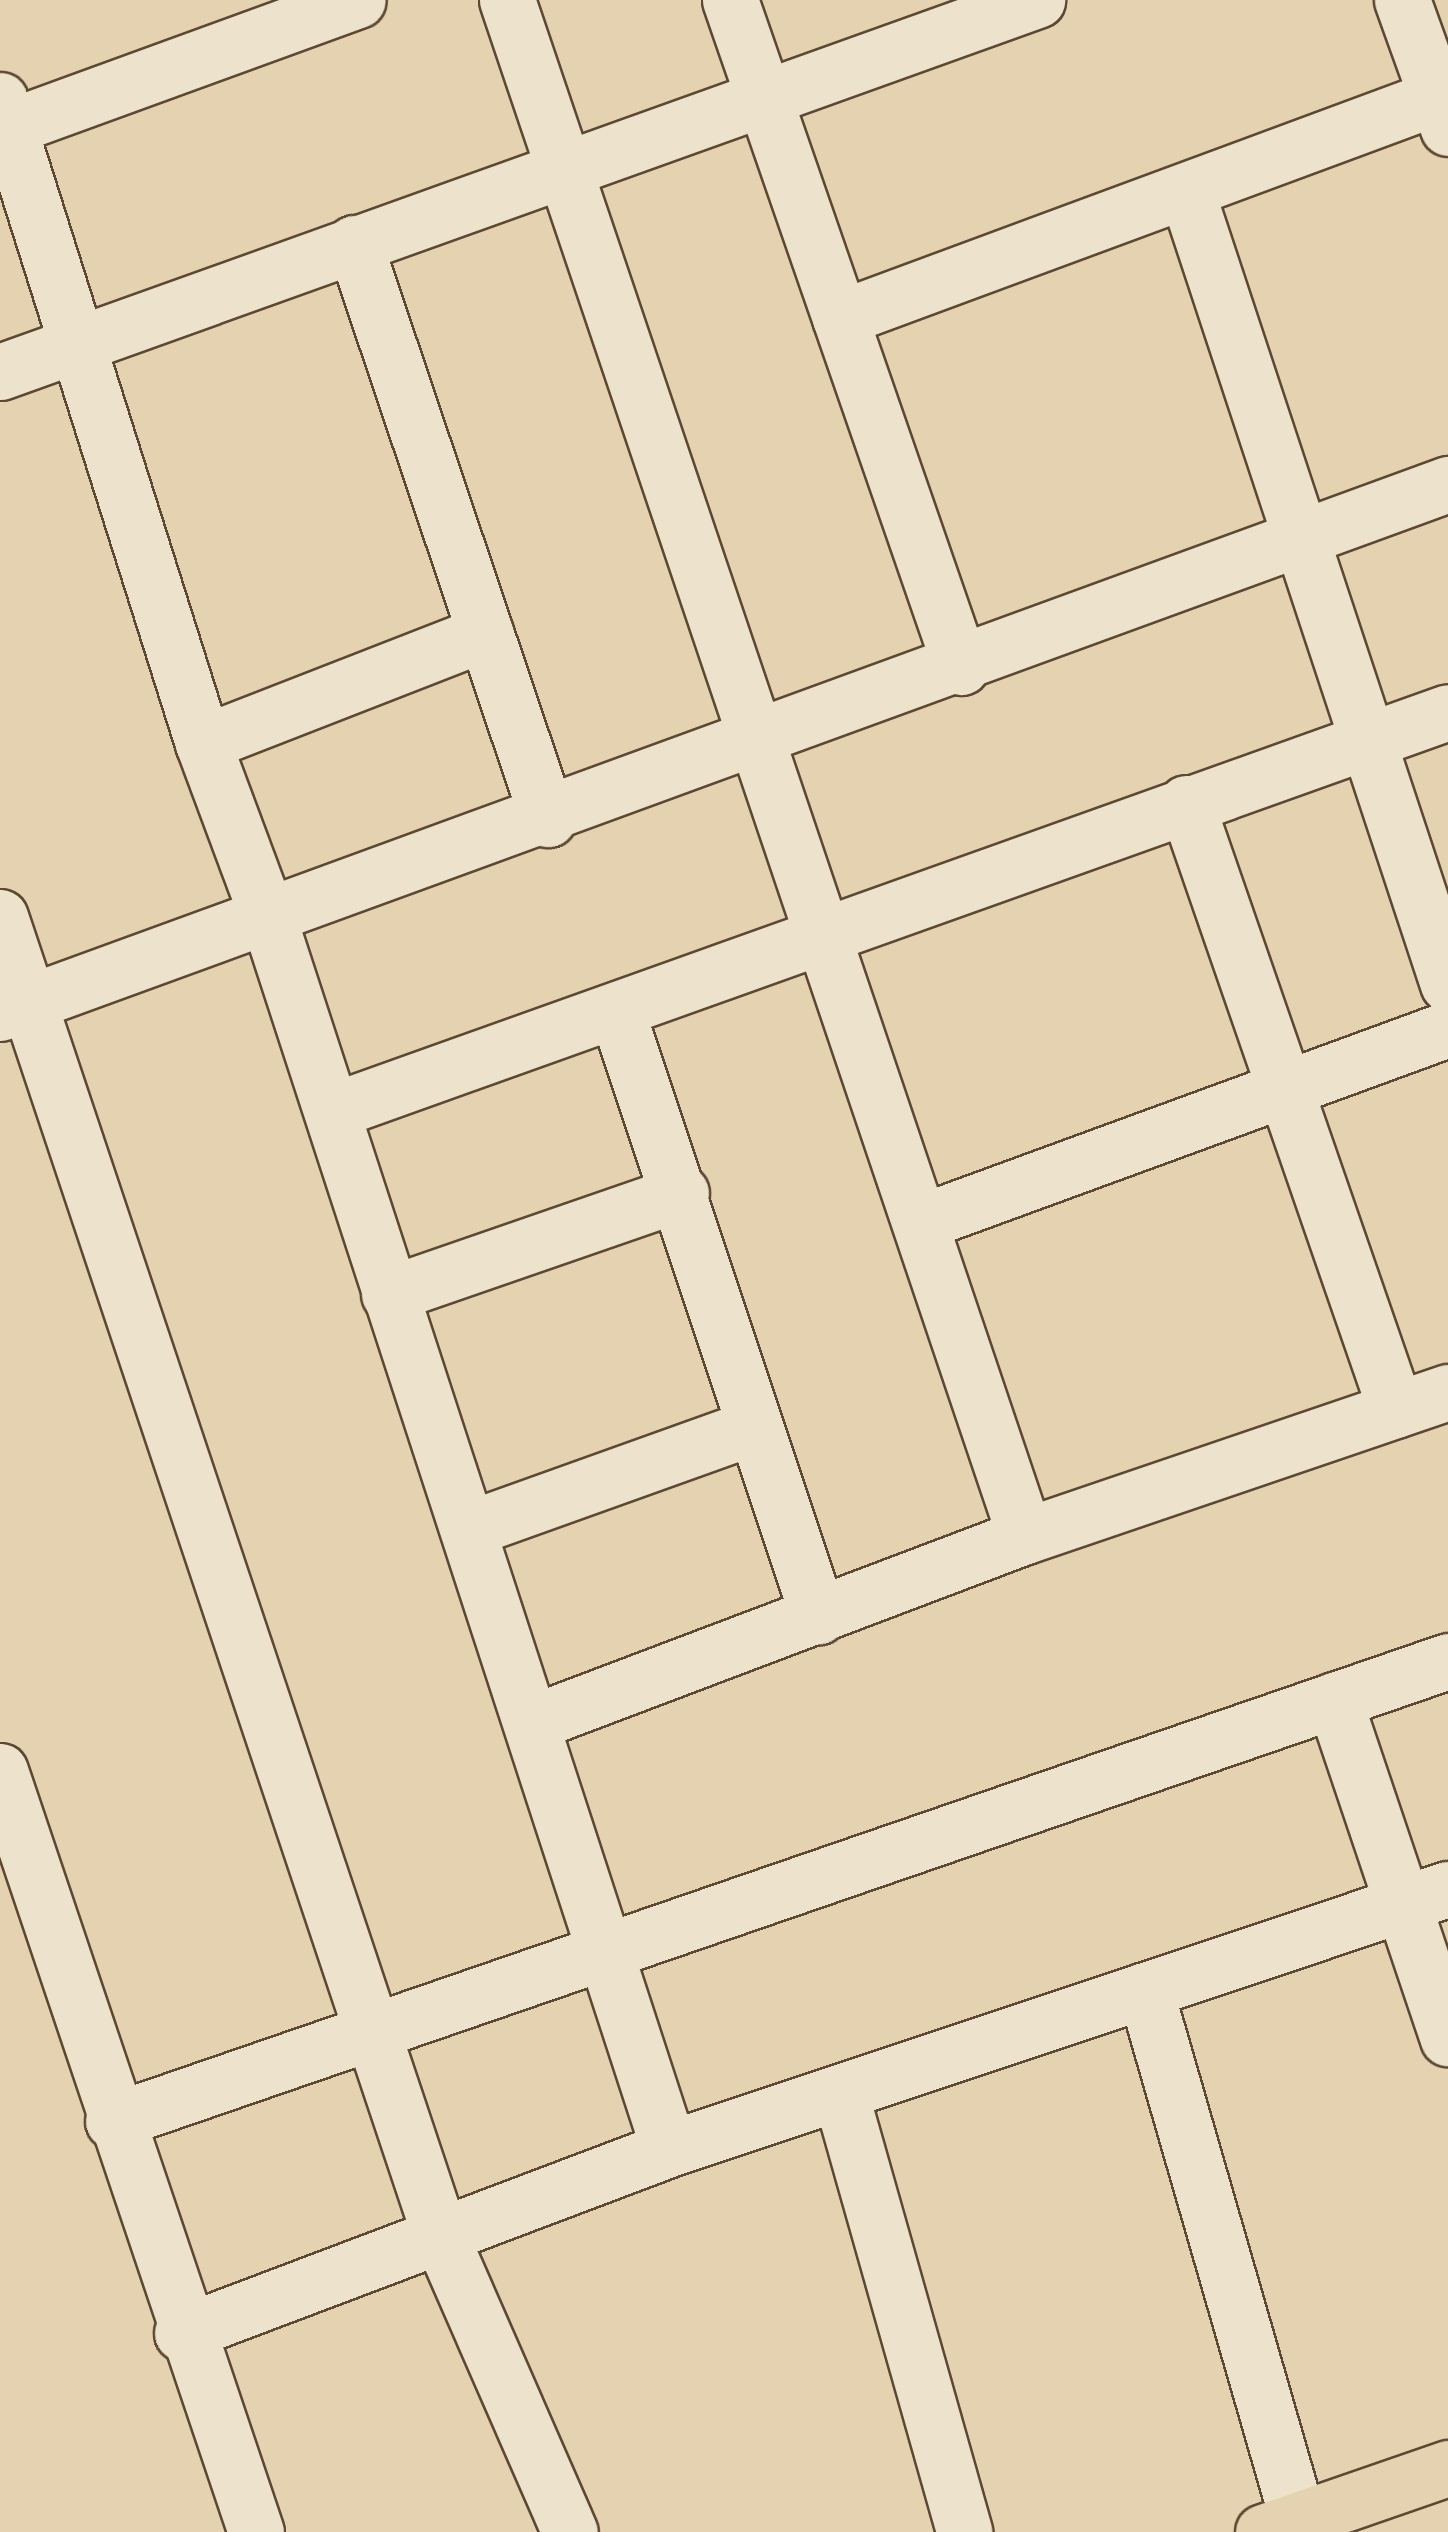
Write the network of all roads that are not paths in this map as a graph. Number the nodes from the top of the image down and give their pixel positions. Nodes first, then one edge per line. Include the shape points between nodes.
1 (358, 0) edge
2 (507, 0) edge
3 (730, 0) edge
4 (1037, 0) edge
5 (1402, 0) edge
6 (266, 16) edge
7 (763, 96) junction
8 (1444, 106) edge
9 (4, 114) edge
10 (564, 167) junction
11 (1187, 193) junction
12 (354, 243) junction
13 (840, 318) junction
14 (75, 344) junction
15 (0, 372) edge
16 (1448, 484) edge
17 (1300, 538) junction
18 (485, 633) junction
19 (961, 668) junction
20 (1448, 712) edge
21 (756, 735) junction
22 (1363, 740) junction
23 (202, 743) junction
24 (1186, 803) junction
25 (548, 819) junction
26 (0, 916) edge
27 (269, 920) junction
28 (826, 939) junction
29 (1448, 984) edge
30 (15, 1008) edge
31 (617, 1012) junction
32 (1448, 1029) edge
33 (1286, 1088) junction
34 (332, 1111) junction
35 (681, 1193) junction
36 (921, 1222) junction
37 (389, 1294) junction
38 (1448, 1392) edge
39 (1396, 1410) junction
40 (753, 1426) junction
41 (468, 1529) junction
42 (1026, 1536) junction
43 (818, 1616) junction
44 (1448, 1661) edge
45 (1334, 1700) junction
46 (531, 1723) junction
47 (0, 1771) edge
48 (1427, 1896) edge
49 (604, 1947) junction
50 (1145, 1990) junction
51 (372, 2028) junction
52 (1448, 2038) edge
53 (841, 2096) junction
54 (113, 2121) junction
55 (669, 2149) junction
56 (440, 2235) junction
57 (182, 2332) junction
58 (1448, 2468) edge
59 (1280, 2526) edge
60 (256, 2532) edge
61 (570, 2532) edge
62 (964, 2532) edge

1 - 6 street
2 - 10 street
3 - 7 street
4 - 7 street
5 - 8 street
6 - 9 street
7 - 10 street
7 - 13 street
8 - 11 street
9 - 14 street
10 - 12 street
10 - 21 street
11 - 13 street
11 - 17 street
12 - 14 street
12 - 18 street
13 - 19 street
14 - 15 street
14 - 23 street
16 - 17 street
17 - 19 street
17 - 22 street
18 - 23 street
18 - 25 street
19 - 21 street
20 - 22 street
21 - 25 street
21 - 28 street
22 - 24 street
22 - 29 street
23 - 27 street
24 - 28 street
24 - 33 street
25 - 27 street
26 - 30 street
27 - 30 street
27 - 34 street
28 - 31 street
28 - 36 street
30 - 51 street
31 - 34 street
31 - 35 street
32 - 33 street
33 - 36 street
33 - 39 street
34 - 37 street
35 - 37 street
35 - 40 street
36 - 42 street
37 - 41 street
38 - 39 street
39 - 42 street
40 - 41 street
40 - 43 street
41 - 46 street
42 - 43 street
43 - 46 street
44 - 45 street
45 - 48 street
45 - 49 street
46 - 49 street
47 - 54 street
48 - 50 street
48 - 52 street
49 - 51 street
49 - 55 street
50 - 53 street
50 - 59 street
51 - 54 street
51 - 56 street
53 - 55 street
53 - 62 street
54 - 57 street
55 - 56 street
56 - 57 street
56 - 61 street
57 - 60 street
58 - 59 highway

